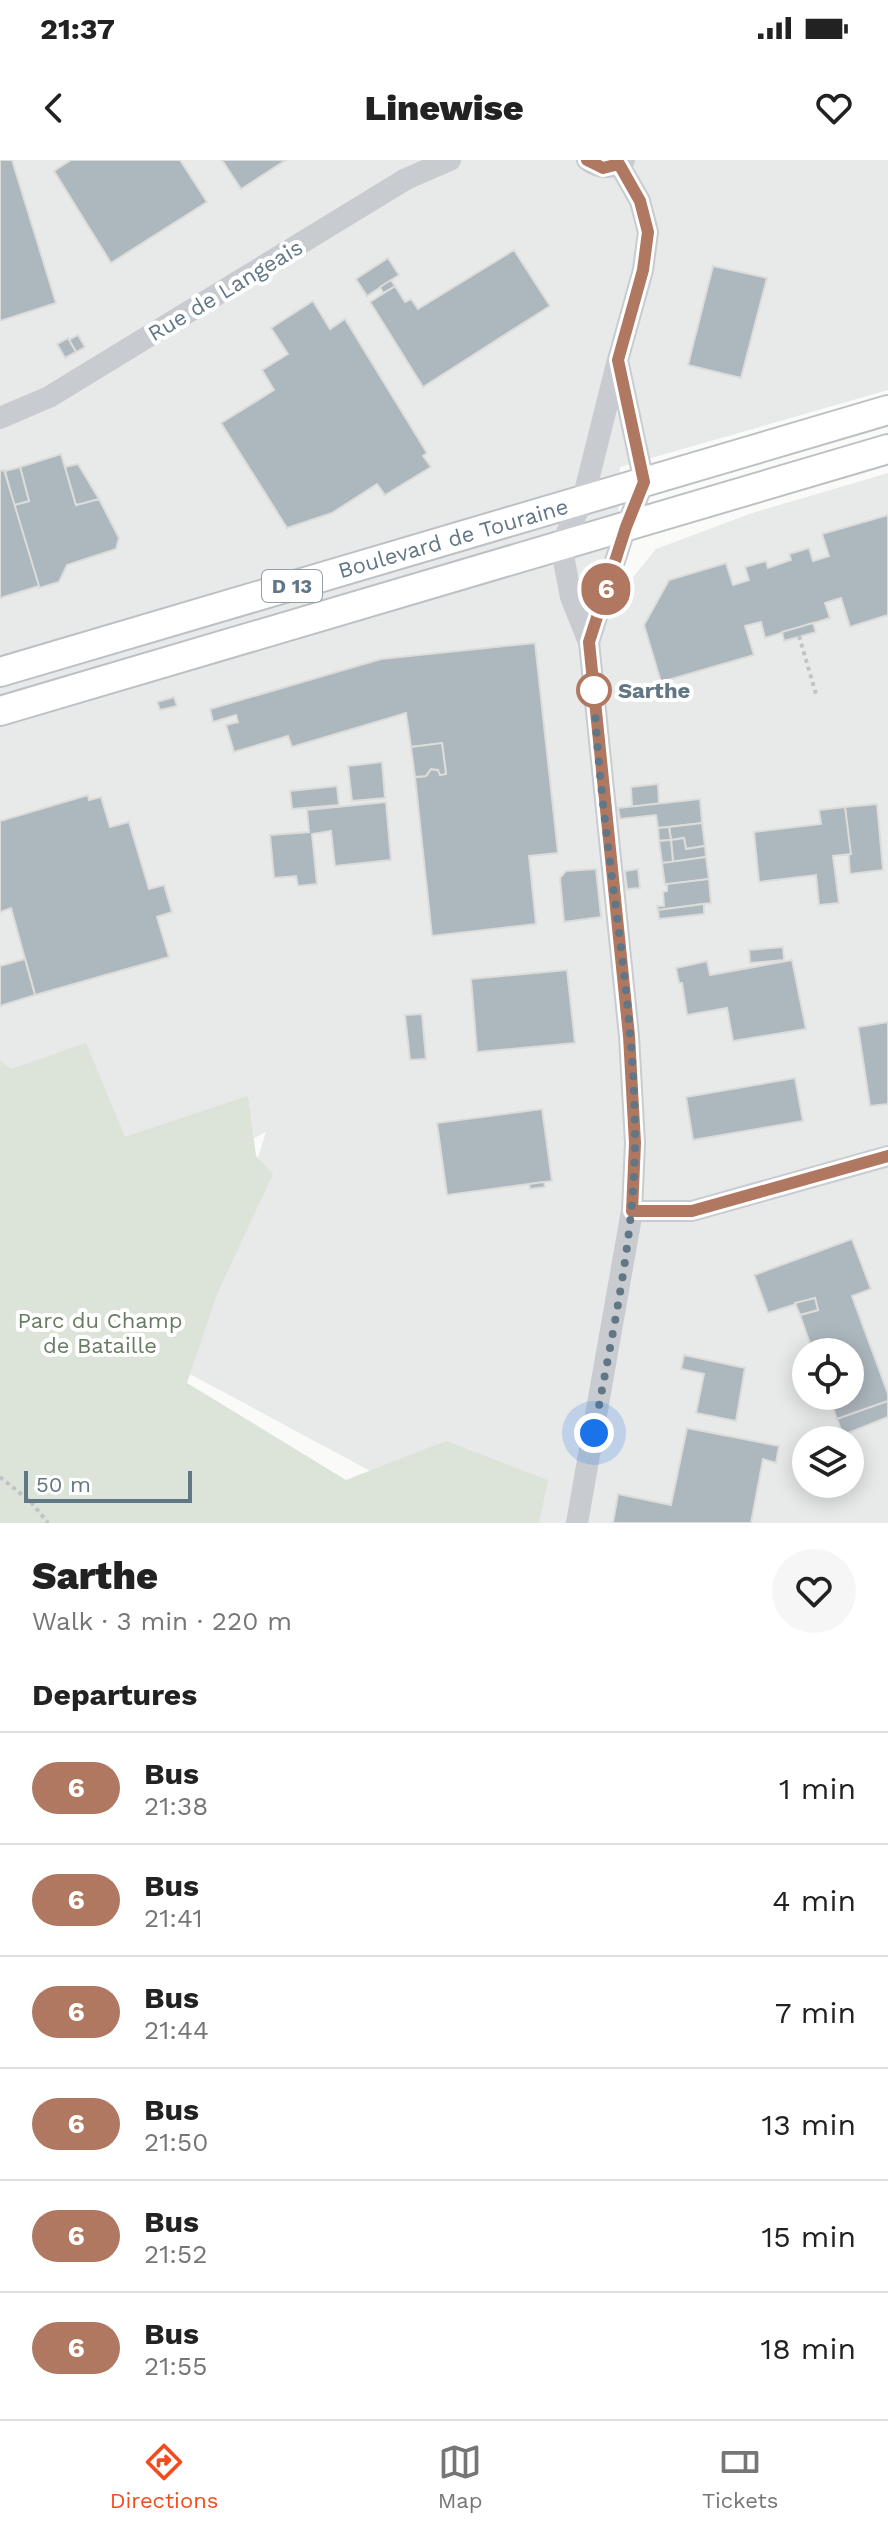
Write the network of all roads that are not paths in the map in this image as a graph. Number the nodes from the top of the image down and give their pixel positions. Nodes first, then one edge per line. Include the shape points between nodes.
1 (450, 160) edge
2 (587, 160) edge
3 (622, 162) edge
4 (618, 360) junction
5 (888, 410) edge
6 (0, 418) edge
7 (888, 449) edge
8 (644, 482) junction
9 (583, 500) junction
10 (626, 527) junction
11 (561, 545) junction
12 (589, 642) junction
13 (0, 672) edge
14 (0, 711) edge
15 (888, 1156) edge
16 (632, 1211) junction
17 (577, 1523) edge

1 - 6 street, Rue de Langeais via 406,179 49,397
2 - 3 street via 603,168
3 - 4 street via 648,232
4 - 8 street
4 - 9 street
5 - 8 main road, D 13
7 - 10 main road, D 13
8 - 9 main road, D 13
8 - 10 street
9 - 11 street
9 - 13 main road, Boulevard de Touraine / D 13
10 - 11 main road, D 13
10 - 12 street
11 - 12 street via 571,597
11 - 14 main road, Boulevard de Touraine / D 13
12 - 16 street via 629,1036 635,1143
15 - 16 street via 692,1211
16 - 17 street

